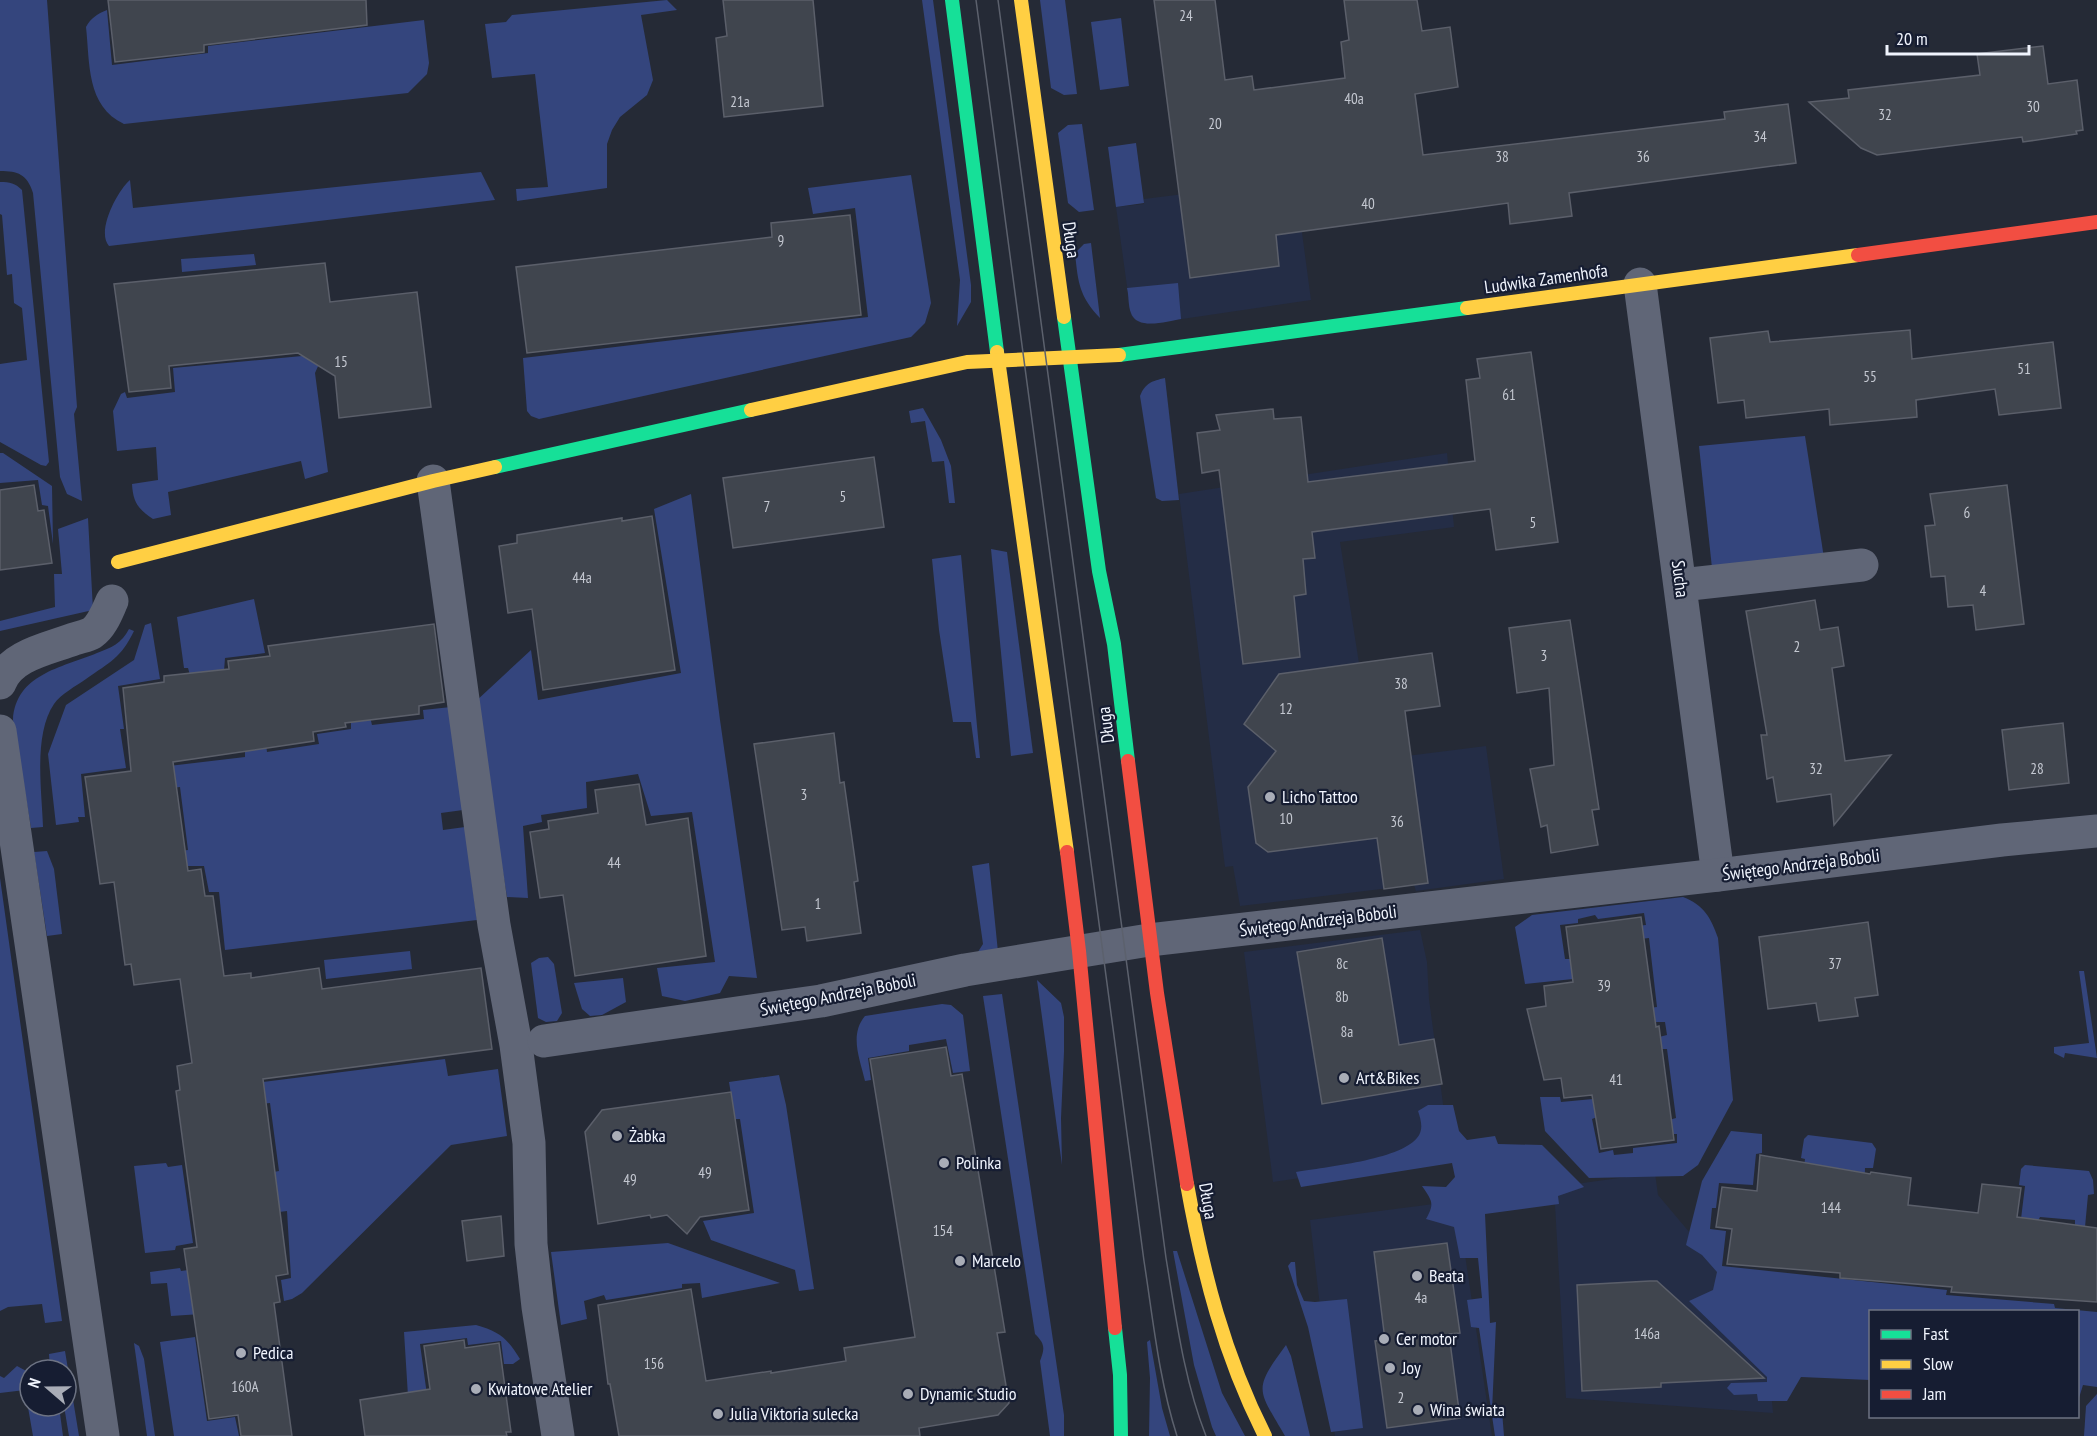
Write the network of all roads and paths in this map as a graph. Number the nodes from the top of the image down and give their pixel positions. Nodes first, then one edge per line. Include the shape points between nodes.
1 (952, 0) edge
2 (1021, 0) edge
3 (2097, 222) edge
4 (1640, 284) junction
5 (1069, 357) junction
6 (998, 362) junction
7 (433, 481) junction
8 (118, 562) dead end
9 (1862, 565) dead end
10 (1681, 585) junction
11 (112, 601) dead end
12 (0, 683) edge
13 (0, 732) edge
14 (2097, 831) edge
15 (1718, 875) junction
16 (1149, 940) junction
17 (1079, 951) junction
18 (544, 1041) dead end
19 (103, 1436) edge
20 (558, 1436) edge
21 (1121, 1436) edge
22 (1265, 1436) edge

1 - 6 street
2 - 5 street, Długa
3 - 4 street, Ludwika Zamenhofa
4 - 5 street, Ludwika Zamenhofa via 1124,355
4 - 10 street, Sucha
5 - 6 street, Ludwika Zamenhofa
5 - 16 street, Długa via 1097,560 1117,665
6 - 7 street, Ludwika Zamenhofa via 951,365
6 - 17 street
7 - 8 street, Ludwika Zamenhofa
7 - 20 street via 494,926 529,1143 531,1244
9 - 10 street
10 - 15 street, Sucha
11 - 12 street via 104,619 92,632 22,658
13 - 19 street
14 - 15 street, Świętego Andrzeja Boboli
15 - 16 street, Świętego Andrzeja Boboli
16 - 17 street, Świętego Andrzeja Boboli
16 - 22 street, Długa via 1192,1223 1223,1339
17 - 18 street, Świętego Andrzeja Boboli via 965,970 821,1001
17 - 21 street via 1120,1375

